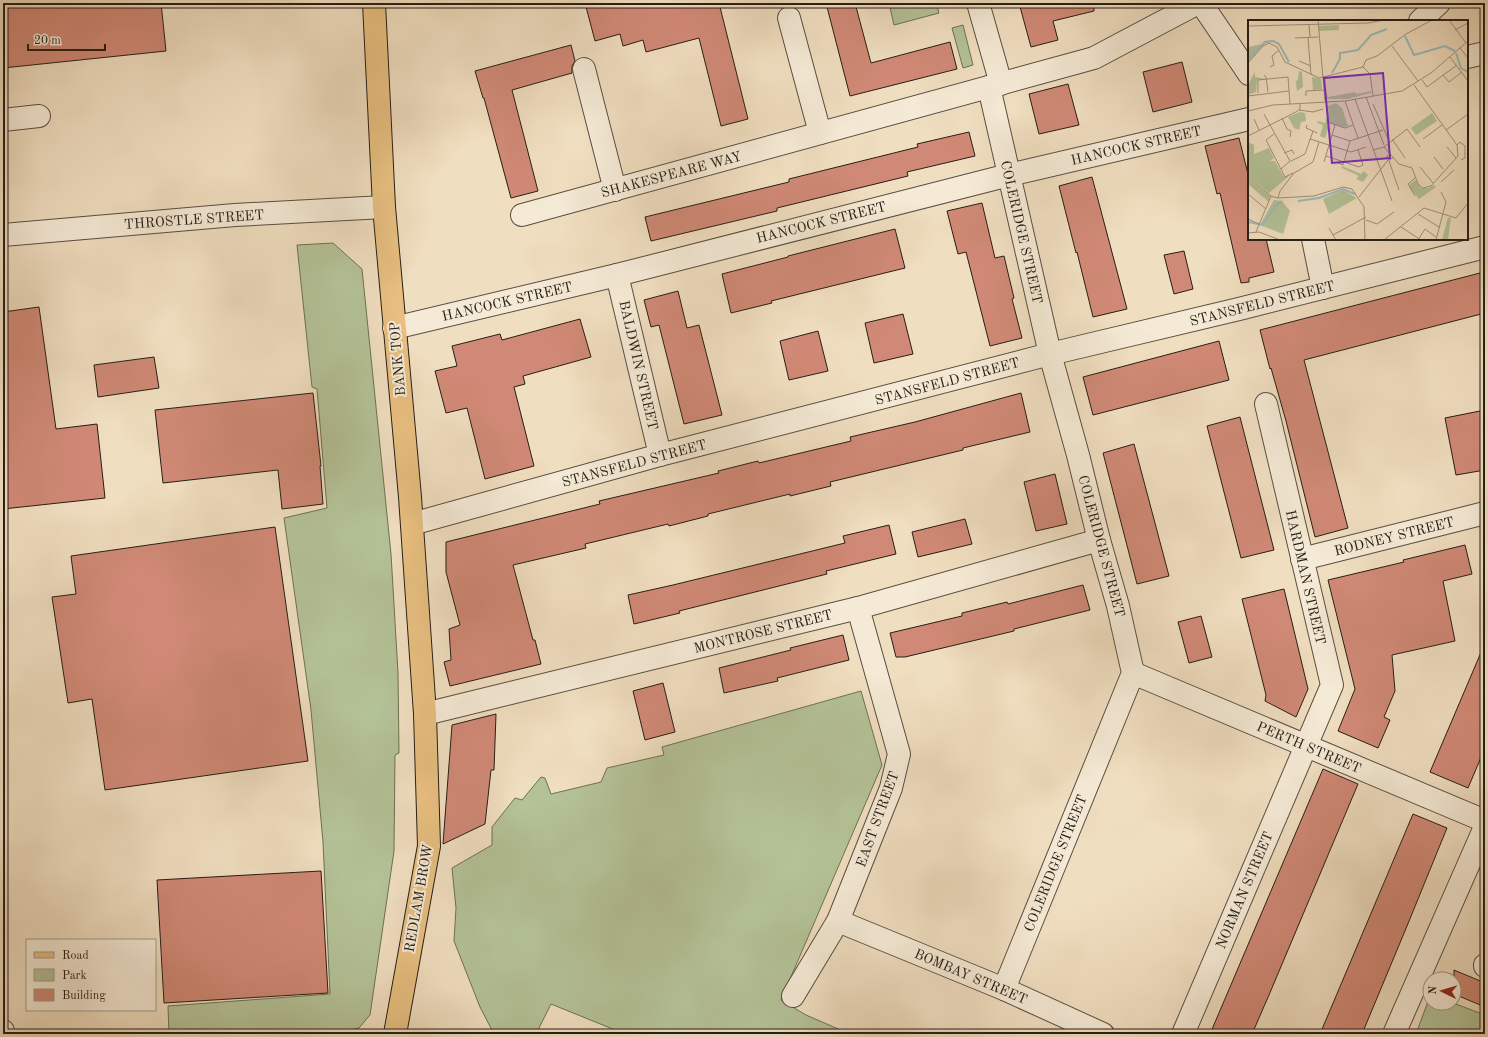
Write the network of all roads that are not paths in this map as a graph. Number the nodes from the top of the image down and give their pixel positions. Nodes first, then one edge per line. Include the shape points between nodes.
1 (374, 3) edge
2 (978, 3) edge
3 (1199, 3) edge
4 (1439, 3) edge
5 (789, 18) dead end
6 (1421, 20) edge
7 (1485, 53) edge
8 (1468, 57) edge
9 (584, 69) dead end
10 (1248, 73) edge
11 (995, 86) junction
12 (39, 116) dead end
13 (1248, 119) edge
14 (3, 120) edge
15 (820, 133) junction
16 (1009, 175) junction
17 (615, 190) junction
18 (384, 207) junction
19 (522, 215) dead end
20 (3, 235) edge
21 (1313, 240) edge
22 (1485, 247) edge
23 (617, 275) junction
24 (1323, 288) junction
25 (394, 328) junction
26 (1050, 354) junction
27 (1266, 404) dead end
28 (660, 455) junction
29 (1485, 513) edge
30 (412, 524) junction
31 (1099, 540) junction
32 (1302, 559) junction
33 (858, 608) junction
34 (1133, 673) junction
35 (425, 714) junction
36 (1306, 746) junction
37 (1485, 821) edge
38 (1485, 827) edge
39 (838, 921) junction
40 (1004, 990) junction
41 (793, 996) dead end
42 (395, 1034) edge
43 (1103, 1034) edge
44 (1183, 1034) edge
45 (1394, 1034) edge

1 - 18 main road, BANK TOP
2 - 11 street
3 - 10 street
3 - 11 street, SHAKESPEARE WAY via 1094,58
4 - 6 street
5 - 15 street
7 - 8 street
9 - 17 street
11 - 15 street, SHAKESPEARE WAY
11 - 16 street, COLERIDGE STREET
12 - 14 street
13 - 16 street, HANCOCK STREET
15 - 17 street, SHAKESPEARE WAY
16 - 23 street, HANCOCK STREET
16 - 26 street, COLERIDGE STREET
17 - 19 street, SHAKESPEARE WAY
18 - 20 street, THROSTLE STREET via 235,215
18 - 25 main road, BANK TOP
21 - 24 street
22 - 24 street, STANSFELD STREET
23 - 25 street, HANCOCK STREET
23 - 28 street, BALDWIN STREET
24 - 26 street, STANSFELD STREET
25 - 30 main road, BANK TOP
26 - 28 street, STANSFELD STREET
26 - 31 street, COLERIDGE STREET
27 - 32 street, HARDMAN STREET
28 - 30 street, STANSFELD STREET
29 - 32 street, RODNEY STREET
30 - 35 main road, BANK TOP
31 - 33 street, MONTROSE STREET
31 - 34 street, COLERIDGE STREET via 1118,606
32 - 36 street, HARDMAN STREET via 1332,685
33 - 35 street, MONTROSE STREET
33 - 39 street, EAST STREET via 899,754 891,788
34 - 36 street, PERTH STREET
34 - 40 street, COLERIDGE STREET
35 - 42 main road, REDLAM BROW via 429,846
36 - 37 street, PERTH STREET
36 - 44 street, NORMAN STREET
38 - 45 street
39 - 40 street, BOMBAY STREET
39 - 41 street, EAST STREET
40 - 43 street, BOMBAY STREET

